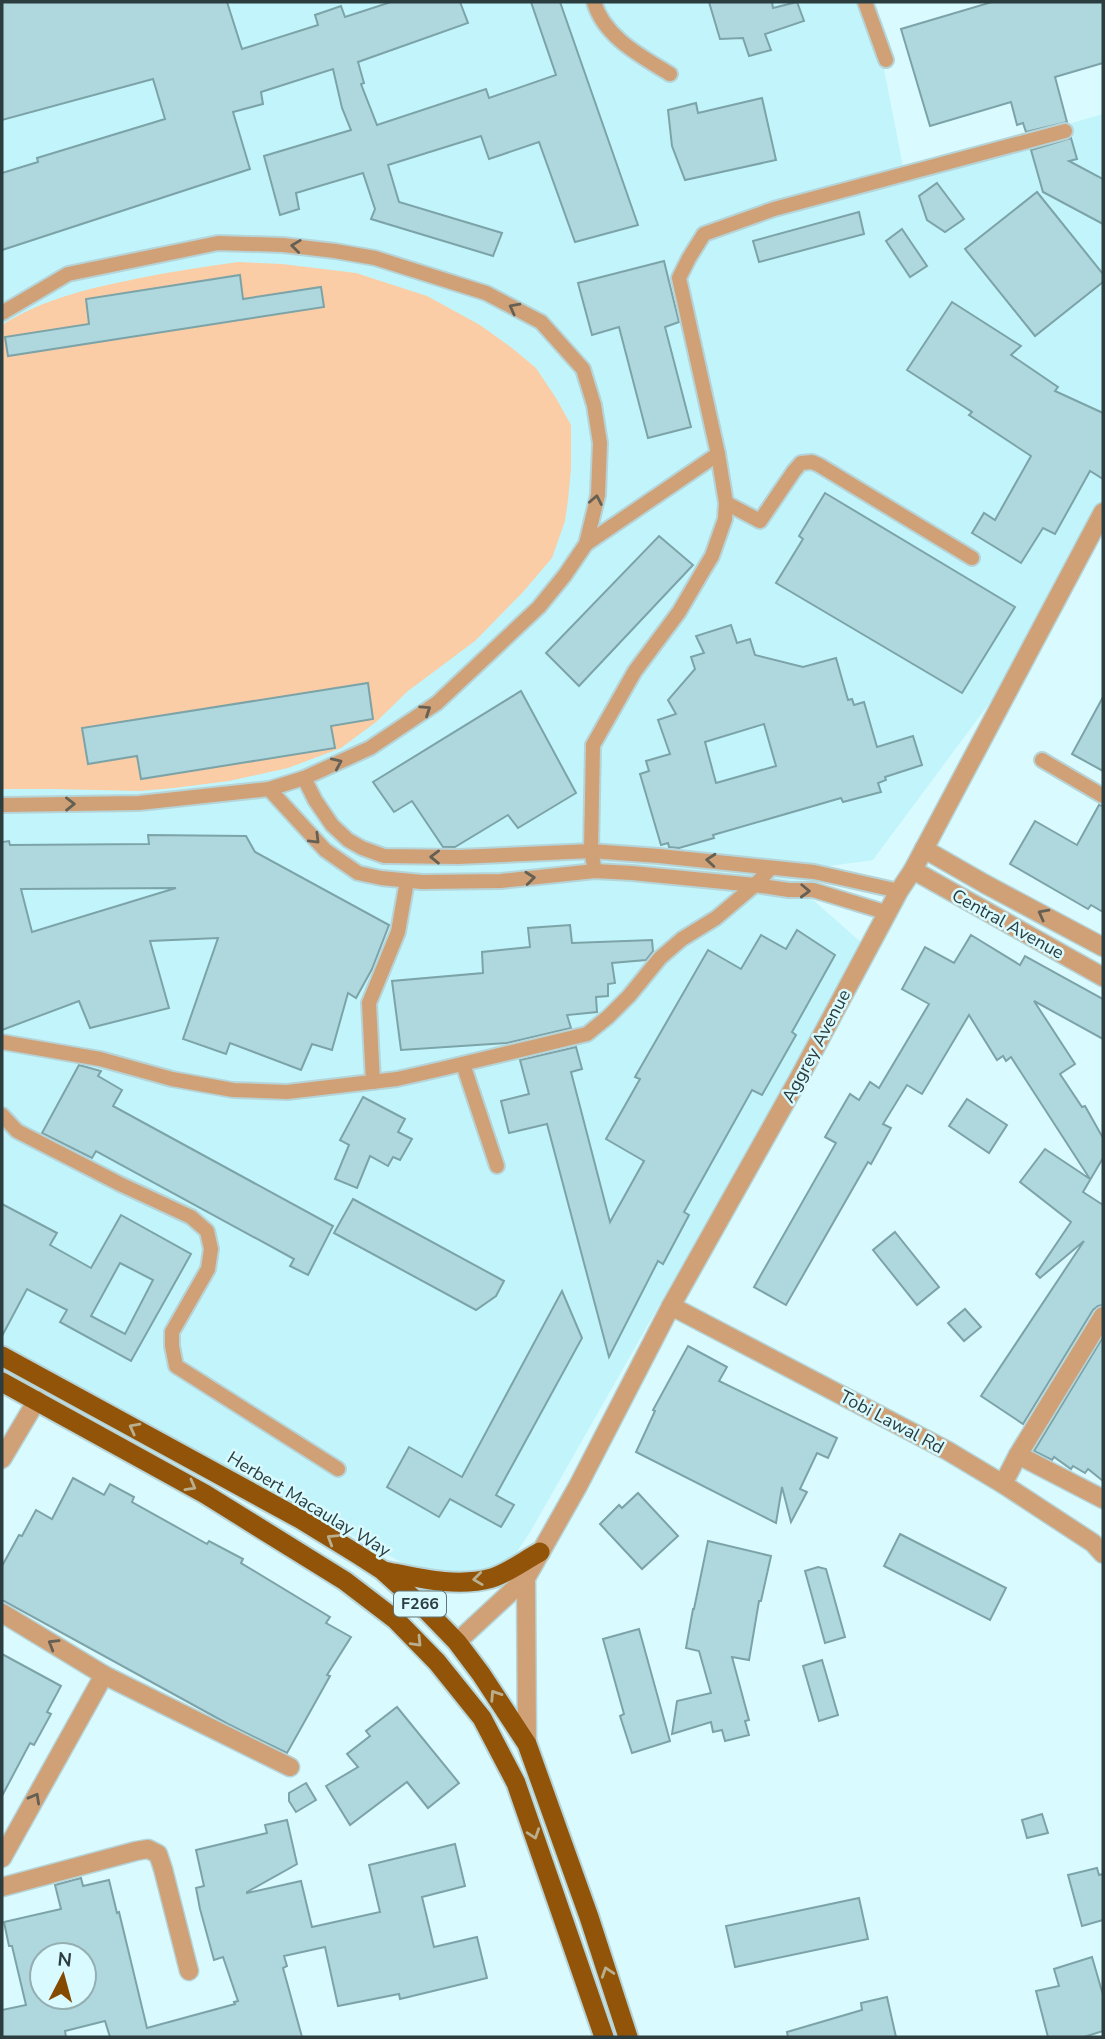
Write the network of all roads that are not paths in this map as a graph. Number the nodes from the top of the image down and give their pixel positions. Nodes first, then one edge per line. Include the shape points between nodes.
1 (594, 2) edge
2 (865, 2) edge
3 (886, 60) dead end
4 (670, 74) dead end
5 (1065, 131) dead end
6 (2, 313) edge
7 (718, 454) junction
8 (726, 503) junction
9 (1103, 512) edge
10 (586, 544) junction
11 (972, 558) dead end
12 (1042, 760) dead end
13 (304, 778) junction
14 (269, 789) junction
15 (1103, 796) edge
16 (2, 805) edge
17 (924, 849) junction
18 (590, 851) junction
19 (770, 869) junction
20 (913, 870) junction
21 (595, 871) junction
22 (407, 881) junction
23 (755, 885) junction
24 (899, 891) junction
25 (1004, 894) junction
26 (888, 913) junction
27 (992, 915) junction
28 (1103, 947) edge
29 (1103, 977) edge
30 (2, 1042) edge
31 (463, 1064) junction
32 (373, 1082) junction
33 (2, 1115) edge
34 (497, 1166) dead end
35 (671, 1306) junction
36 (1103, 1316) edge
37 (2, 1356) edge
38 (2, 1382) edge
39 (37, 1400) junction
40 (1018, 1455) junction
41 (2, 1459) edge
42 (338, 1469) dead end
43 (1003, 1484) junction
44 (1103, 1499) edge
45 (540, 1552) junction
46 (1103, 1554) edge
47 (382, 1570) junction
48 (526, 1578) junction
49 (2, 1613) edge
50 (457, 1642) junction
51 (104, 1675) junction
52 (527, 1744) junction
53 (289, 1767) dead end
54 (2, 1858) edge
55 (2, 1887) edge
56 (189, 1971) dead end
57 (604, 2037) edge
58 (628, 2037) edge

1 - 4 lane via 610,30 630,49
2 - 3 lane
5 - 7 lane via 774,209 705,234 679,278
10 -> 6 lane via 598,495 600,443 583,369 541,322 486,293 348,253 283,244 218,243 68,274
7 - 8 lane
7 - 10 lane
8 - 11 lane via 760,521 801,463 812,462
8 - 18 lane via 725,519 704,571 635,671 593,745
9 - 17 street, Aggrey Avenue
13 -> 10 lane via 370,748 437,703 539,607
12 - 15 lane
13 - 14 lane
18 -> 13 lane via 384,856 348,840 332,825
16 -> 14 lane via 139,803
14 -> 22 lane via 325,849 358,873
17 - 20 street, Aggrey Avenue
17 - 25 street, Central Avenue
19 -> 18 lane
18 - 21 lane
19 - 23 lane
19 - 24 lane via 814,872
20 - 24 street, Aggrey Avenue
20 - 27 street, Central Avenue
22 -> 21 lane via 501,881
21 - 23 lane
22 - 32 lane via 398,933 369,1003
23 -> 26 lane via 813,890
23 - 31 lane via 660,958 629,996 587,1034
24 - 26 street, Aggrey Avenue
25 - 27 street
28 -> 25 street, Central Avenue
26 - 35 street, Aggrey Avenue
27 - 29 street, Central Avenue
30 - 32 lane via 233,1090 287,1091
31 - 32 lane
31 - 34 lane
33 - 42 lane via 17,1131 191,1217 207,1231 211,1249 208,1269 172,1332 176,1366
35 - 43 street, Tobi Lawal Rd
35 - 45 street, Aggrey Avenue
36 - 40 street
47 -> 37 highway, Herbert Macaulay Way / F266 via 300,1519
38 - 39 highway, F266
39 - 41 street
39 -> 57 highway, F266 via 205,1494 345,1581 396,1620 436,1662 482,1718 516,1783
40 - 43 street
40 - 44 street
43 - 46 street, Tobi Lawal Rd via 1094,1543
45 -> 47 highway via 493,1577 470,1581 430,1580
45 - 48 street, Aggrey Avenue
47 - 50 highway, Herbert Macaulay Way / F266
48 - 50 street
48 - 52 street
51 -> 49 street
52 -> 50 highway, Herbert Macaulay Way / F266
51 - 53 street
54 -> 51 street
58 -> 52 highway, Herbert Macaulay Way / F266
55 - 56 street via 148,1849 158,1854

